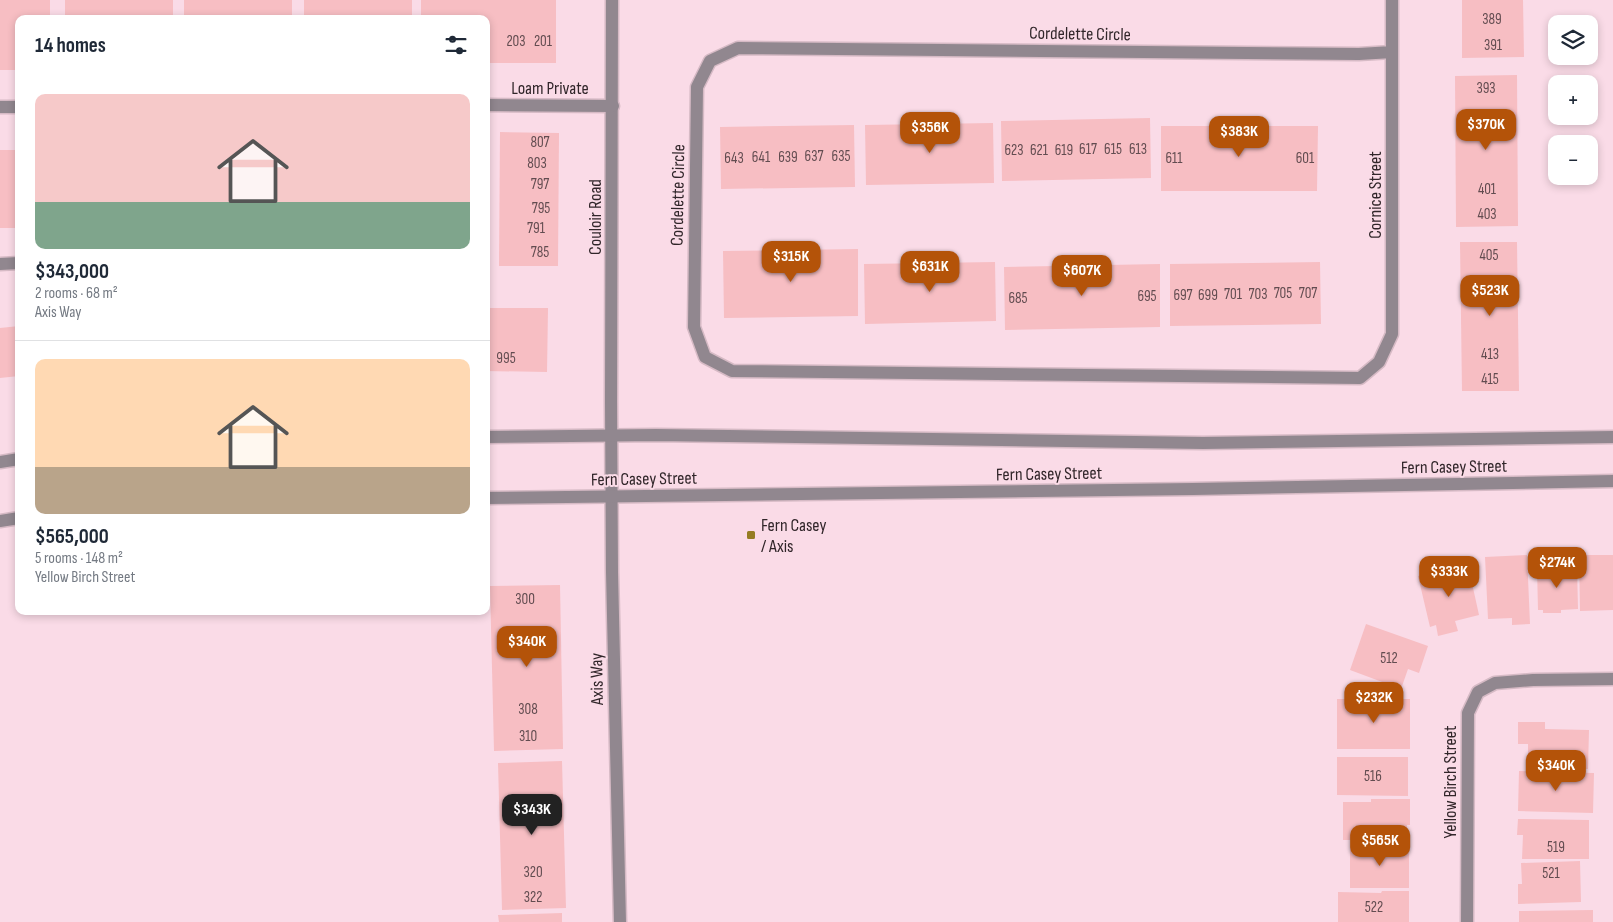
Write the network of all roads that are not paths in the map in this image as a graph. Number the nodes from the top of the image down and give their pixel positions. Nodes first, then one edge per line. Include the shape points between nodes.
1 (612, 0) edge
2 (1392, 0) edge
3 (1392, 52) junction
4 (490, 105) edge
5 (613, 106) junction
6 (0, 107) edge
7 (15, 107) edge
8 (15, 263) edge
9 (0, 264) edge
10 (1360, 378) joint
11 (612, 435) junction
12 (490, 437) edge
13 (1613, 437) edge
14 (15, 460) edge
15 (0, 462) edge
16 (1613, 482) edge
17 (612, 496) junction
18 (490, 498) edge
19 (15, 519) edge
20 (0, 521) edge
21 (1613, 679) edge
22 (620, 922) edge
23 (1467, 922) edge

1 - 5 street, Couloir Road
2 - 3 street, Cornice Street
3 - 10 street, Cornice Street via 1392,334 1379,362
3 - 10 street, Cordelette Circle via 738,48 710,61 697,87 694,328 705,357 732,371
4 - 5 street, Loam Private
5 - 11 street, Couloir Road
6 - 7 street
8 - 9 street
11 - 12 street, Fern Casey Street
11 - 13 street, Fern Casey Street via 1203,443
11 - 17 street, Axis Way
14 - 15 street
16 - 17 street, Fern Casey Street
17 - 18 street, Fern Casey Street
17 - 22 street, Axis Way
19 - 20 street
21 - 23 street, Yellow Birch Street via 1495,683 1478,692 1468,712

